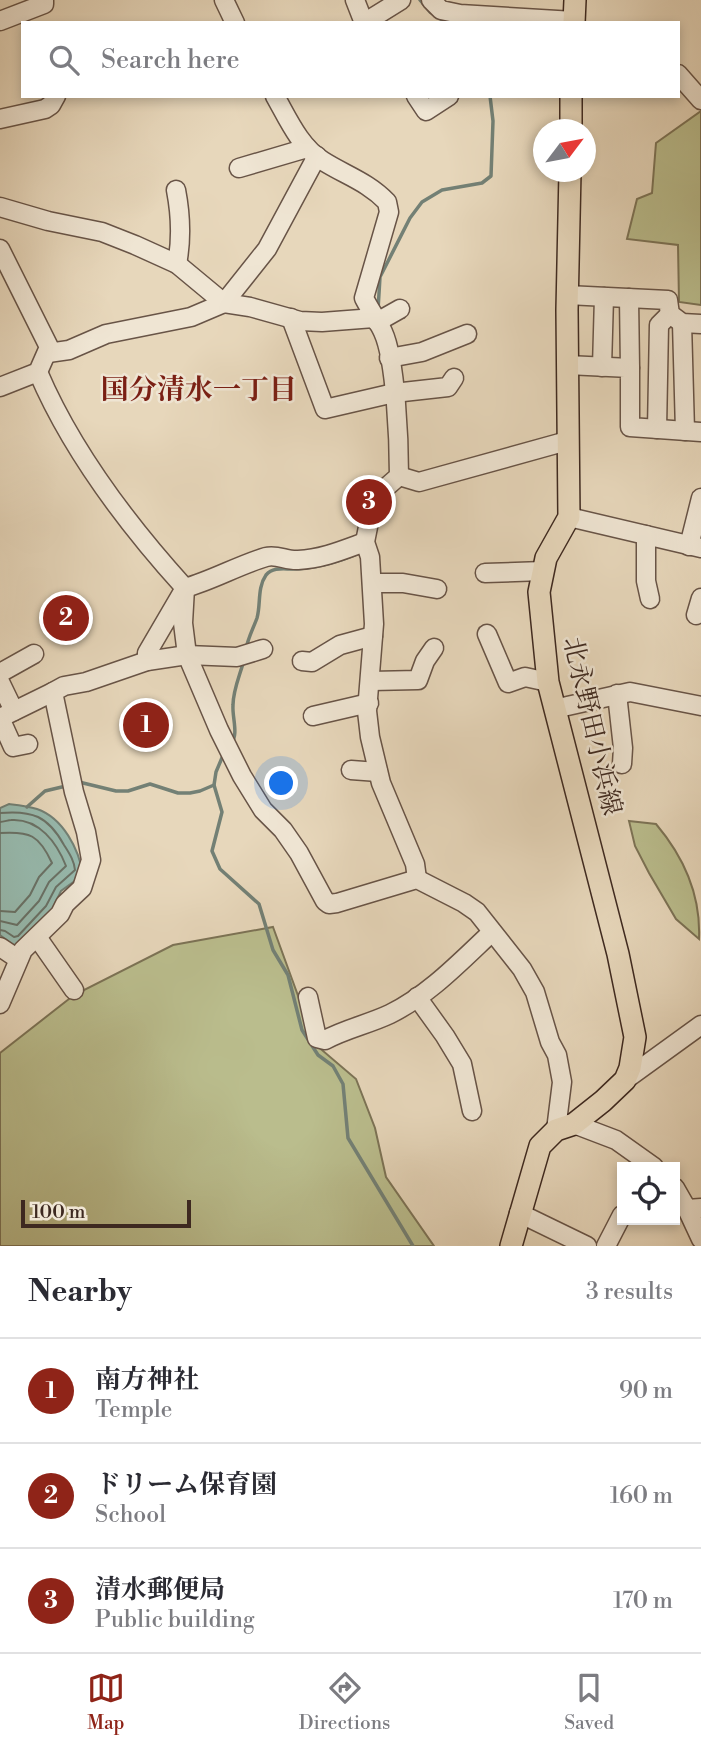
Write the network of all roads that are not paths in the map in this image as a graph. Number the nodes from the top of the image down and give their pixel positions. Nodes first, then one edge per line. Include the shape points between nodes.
1 (44, 0) edge
2 (224, 0) edge
3 (355, 0) edge
4 (401, 0) edge
5 (575, 0) edge
6 (435, 11) edge
7 (0, 21) edge
8 (234, 21) edge
9 (363, 21) edge
10 (367, 21) edge
11 (556, 21) edge
12 (574, 21) edge
13 (680, 76) edge
14 (55, 98) edge
15 (276, 98) edge
16 (417, 98) edge
17 (446, 98) edge
18 (571, 98) edge
19 (701, 100) edge
20 (0, 119) edge
21 (571, 119) edge
22 (312, 152) junction
23 (239, 168) dead end
24 (570, 182) edge
25 (176, 190) dead end
26 (0, 207) edge
27 (0, 249) edge
28 (177, 264) junction
29 (567, 295) junction
30 (604, 297) junction
31 (629, 298) junction
32 (224, 303) junction
33 (385, 316) junction
34 (291, 318) junction
35 (676, 318) junction
36 (701, 324) edge
37 (467, 334) dead end
38 (48, 353) junction
39 (394, 357) junction
40 (567, 365) junction
41 (602, 367) junction
42 (630, 368) junction
43 (38, 372) junction
44 (454, 379) dead end
45 (0, 387) edge
46 (402, 392) junction
47 (657, 429) junction
48 (693, 431) edge
49 (567, 440) junction
50 (405, 477) junction
51 (700, 505) edge
52 (569, 517) junction
53 (646, 536) junction
54 (695, 547) edge
55 (368, 549) junction
56 (543, 571) junction
57 (485, 573) dead end
58 (372, 583) junction
59 (185, 588) junction
60 (437, 589) dead end
61 (650, 599) dead end
62 (486, 634) dead end
63 (373, 636) junction
64 (434, 648) dead end
65 (34, 654) dead end
66 (249, 654) dead end
67 (187, 655) junction
68 (302, 660) dead end
69 (147, 661) junction
70 (0, 673) edge
71 (371, 681) junction
72 (0, 682) edge
73 (548, 682) junction
74 (53, 692) junction
75 (617, 694) junction
76 (369, 704) junction
77 (701, 705) edge
78 (554, 709) junction
79 (14, 711) junction
80 (313, 716) dead end
81 (28, 744) dead end
82 (622, 764) dead end
83 (351, 770) dead end
84 (378, 772) junction
85 (417, 879) junction
86 (492, 932) junction
87 (37, 937) junction
88 (0, 947) edge
89 (18, 959) junction
90 (74, 990) dead end
91 (308, 997) dead end
92 (417, 997) junction
93 (0, 1004) edge
94 (701, 1025) edge
95 (625, 1080) junction
96 (472, 1111) dead end
97 (565, 1127) junction
98 (647, 1162) edge
99 (680, 1194) edge
100 (694, 1209) edge
101 (519, 1213) junction
102 (617, 1225) edge
103 (701, 1239) edge
104 (511, 1246) edge
105 (587, 1246) edge
106 (606, 1246) edge

1 - 7 street via 44,4
2 - 8 street
3 - 9 street
4 - 10 street
5 - 12 main road
6 - 11 street
13 - 19 street
14 - 20 street via 45,109
15 - 22 street
16 - 17 street via 426,111
18 - 21 main road
22 - 23 street
22 - 32 street via 267,249
22 - 33 street via 365,182 387,202 380,250 364,298
24 - 29 main road
25 - 28 street via 181,239
26 - 28 street via 102,232
27 - 38 street via 46,339
28 - 32 street
29 - 30 street
29 - 40 main road
30 - 31 street
30 - 41 street
31 - 35 street via 668,300
31 - 42 street
32 - 34 street
32 - 38 street via 191,317 106,334 69,350
33 - 34 street via 322,322
33 - 39 street via 384,334
34 - 46 street via 325,409
35 - 36 street
35 - 47 street via 659,325
35 - 48 street
37 - 39 street via 422,352
38 - 43 street
39 - 46 street
40 - 41 street
40 - 49 main road
41 - 42 street
42 - 47 street via 630,427
43 - 45 street
43 - 59 street via 63,423 124,516
44 - 46 street via 447,387
46 - 50 street
47 - 48 street
49 - 50 street via 419,482
49 - 52 main road
50 - 55 street via 382,491 372,507
51 - 54 street
52 - 53 street
52 - 56 main road, 北永野田小浜線
53 - 54 street
53 - 61 street
55 - 58 street
55 - 59 street via 318,559 264,558
56 - 57 street
56 - 73 main road, 北永野田小浜線 via 539,592
58 - 60 street
58 - 63 street
59 - 67 street
59 - 69 street via 147,653
62 - 73 street via 508,682 525,677
63 - 68 street via 340,645 312,662
63 - 71 street
64 - 71 street via 418,680
65 - 70 street
66 - 67 street
67 - 69 street
67 - 85 street via 229,749 263,810 283,830 329,904
69 - 74 street
71 - 76 street
72 - 79 street
73 - 78 main road, 北永野田小浜線
74 - 79 street
74 - 87 street via 90,860 82,888
75 - 77 street via 643,693
75 - 78 street
75 - 82 street
76 - 80 street
76 - 84 street
78 - 95 main road, 北永野田小浜線 via 633,1024 635,1037
79 - 81 street via 0,718 13,747
83 - 84 street
84 - 85 street
85 - 86 street via 477,912
86 - 92 street
86 - 97 street via 535,992 557,1055
87 - 89 street
87 - 90 street
88 - 89 street
89 - 93 street
91 - 92 street via 313,1030 317,1038 325,1040 391,1014
92 - 96 street via 462,1064
94 - 95 street
95 - 97 main road
97 - 98 street via 616,1140
97 - 101 main road via 540,1146
99 - 100 street
100 - 103 street
101 - 104 main road
101 - 105 street
102 - 106 street

